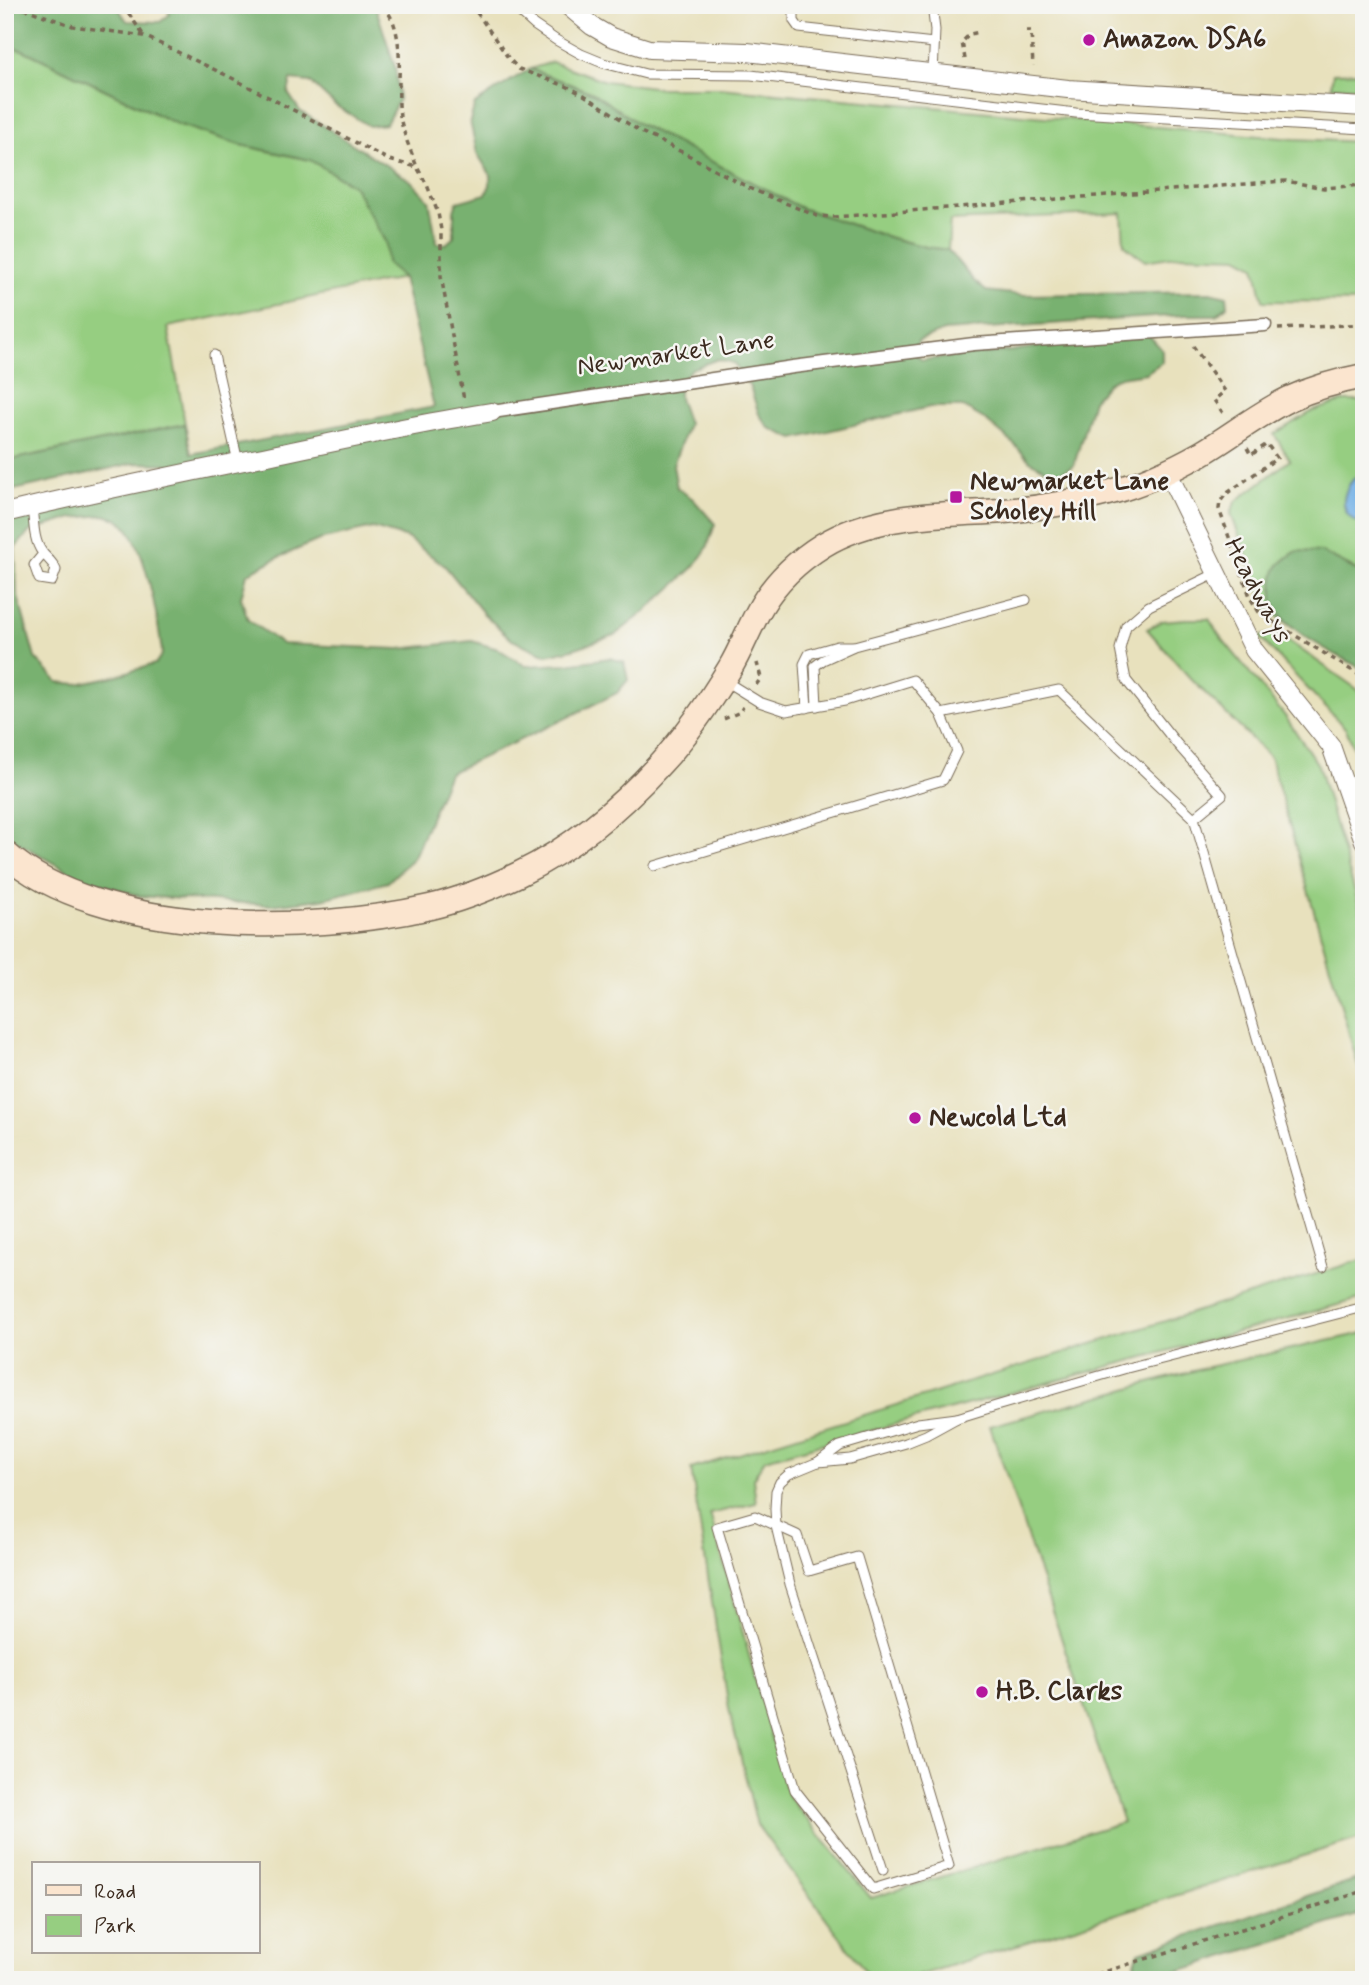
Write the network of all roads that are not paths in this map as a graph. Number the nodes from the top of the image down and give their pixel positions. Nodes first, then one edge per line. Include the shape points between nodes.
1 (512, 5) edge
2 (567, 5) edge
3 (793, 5) edge
4 (932, 5) edge
5 (934, 43) junction
6 (933, 74) junction
7 (1364, 107) edge
8 (1364, 129) edge
9 (1265, 325) road end
10 (214, 355) dead end
11 (1364, 376) edge
12 (492, 412) joint
13 (238, 462) junction
14 (1167, 471) junction
15 (32, 506) junction
16 (5, 513) edge
17 (43, 554) dead end
18 (1217, 573) junction
19 (1026, 600) dead end
20 (855, 646) junction
21 (722, 680) junction
22 (817, 706) junction
23 (807, 708) junction
24 (941, 714) junction
25 (1194, 818) junction
26 (1364, 841) edge
27 (5, 853) edge
28 (655, 866) dead end
29 (1323, 1266) dead end
30 (1364, 1307) edge
31 (957, 1418) junction
32 (818, 1462) junction
33 (776, 1526) junction
34 (883, 1870) dead end

1 - 8 lane via 580,54 646,74 729,74 1064,111
2 - 6 street via 611,37 649,49 747,52
3 - 5 lane via 799,28
4 - 5 lane
5 - 6 lane
6 - 7 street via 1087,91
9 - 12 street, Newmarket Lane via 951,346
10 - 13 lane
11 - 14 main road via 1285,401
12 - 13 street, Newmarket Lane
13 - 15 street, Newmarket Lane
14 - 18 street, Headways
14 - 21 main road via 1072,502 913,517 840,536 810,554 776,584
15 - 16 street, Newmarket Lane
15 - 17 lane
18 - 25 lane via 1149,606 1126,626 1120,649 1126,680 1222,795
18 - 26 street, Headways via 1254,650 1331,746
19 - 20 lane
20 - 22 lane via 815,666
20 - 23 lane via 809,654 804,664
21 - 23 lane via 759,702 786,711
21 - 27 main road via 664,760 591,828 520,873 435,906 292,925 202,921 89,899 38,876
22 - 23 lane
22 - 24 lane via 913,680
24 - 25 lane via 1059,690
24 - 28 lane via 957,751 943,780
25 - 29 lane
30 - 31 lane via 1127,1368
31 - 32 lane via 906,1443 850,1460
31 - 32 lane via 857,1439
32 - 33 lane via 779,1482
33 - 33 lane via 797,1535 809,1571 857,1557 949,1866 873,1889 795,1790 717,1527 755,1516
33 - 34 lane via 790,1584

